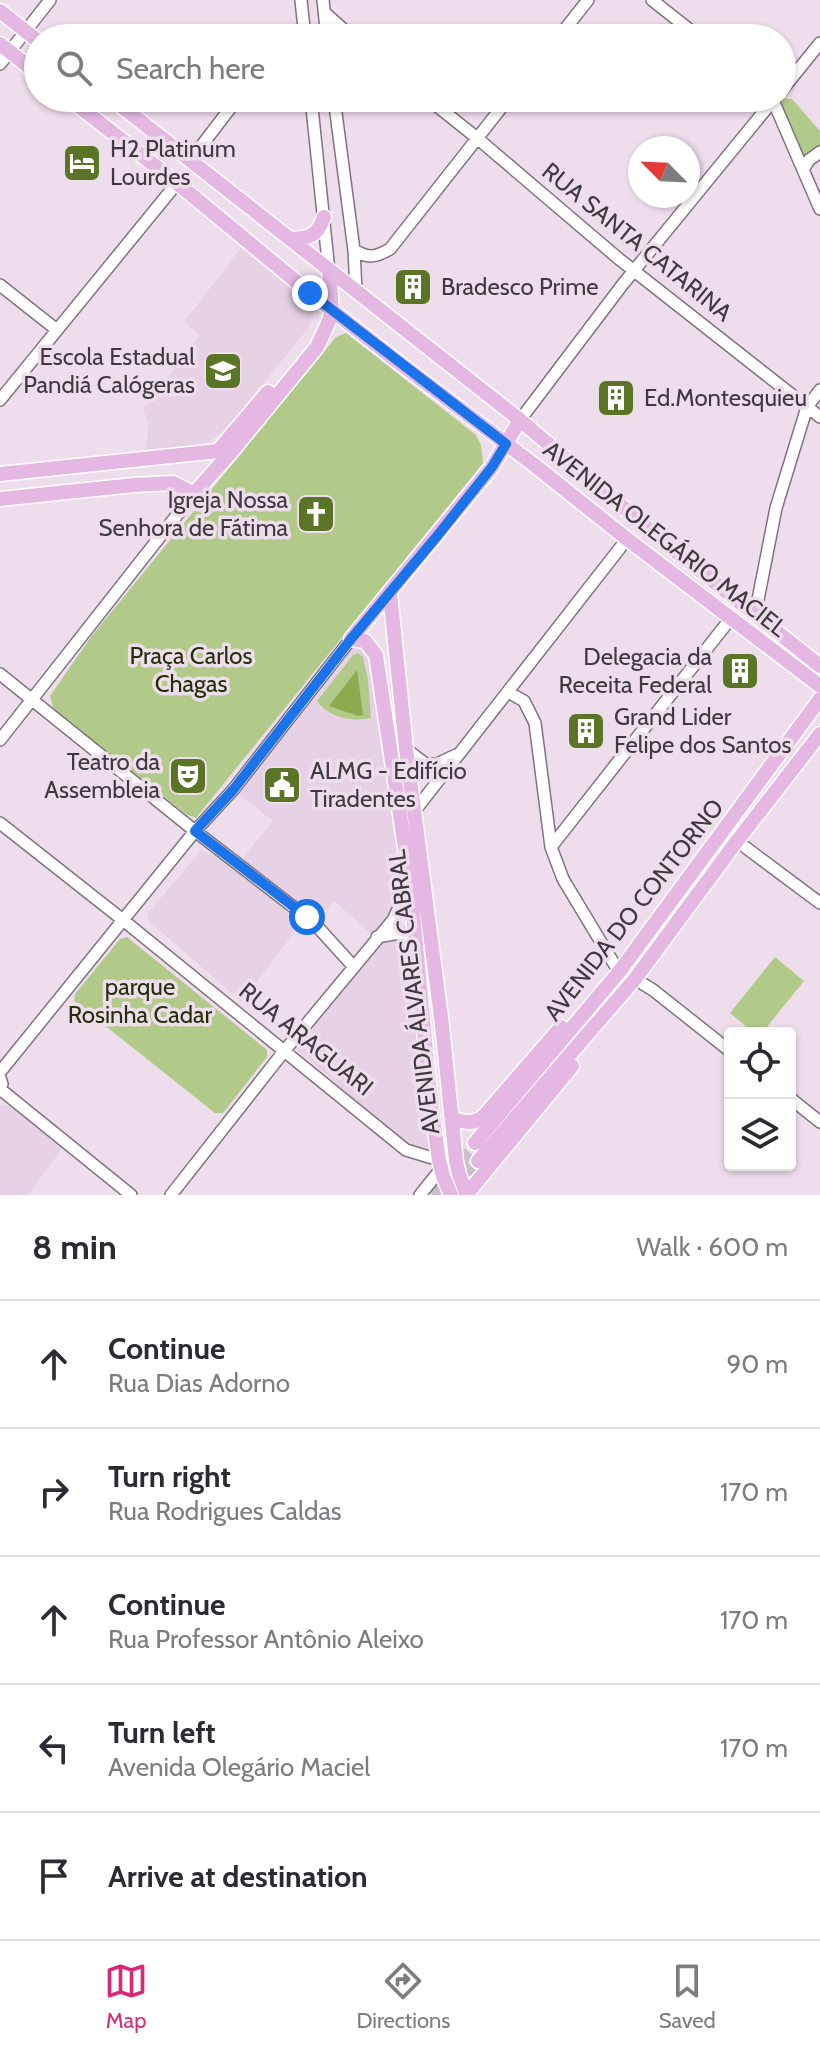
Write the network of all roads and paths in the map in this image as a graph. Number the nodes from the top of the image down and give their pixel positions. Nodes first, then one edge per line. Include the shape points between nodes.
1 (50, 0) edge
2 (301, 0) edge
3 (588, 0) edge
4 (652, 0) edge
5 (323, 6) edge
6 (0, 11) edge
7 (31, 24) edge
8 (302, 24) edge
9 (340, 24) edge
10 (569, 24) edge
11 (682, 24) edge
12 (24, 31) edge
13 (24, 33) edge
14 (820, 43) edge
15 (3, 53) edge
16 (24, 66) edge
17 (796, 72) edge
18 (86, 112) edge
19 (129, 112) edge
20 (227, 112) edge
21 (313, 112) edge
22 (336, 112) edge
23 (444, 112) edge
24 (498, 112) edge
25 (763, 112) edge
26 (782, 112) edge
27 (477, 138) junction
28 (820, 152) edge
29 (196, 164) junction
30 (803, 170) junction
31 (177, 183) junction
32 (820, 209) edge
33 (324, 217) junction
34 (290, 239) junction
35 (354, 250) junction
36 (329, 271) junction
37 (634, 271) junction
38 (0, 285) edge
39 (356, 291) junction
40 (332, 310) junction
41 (57, 330) junction
42 (317, 347) junction
43 (820, 390) edge
44 (0, 400) edge
45 (807, 407) junction
46 (820, 417) edge
47 (520, 420) junction
48 (506, 444) junction
49 (125, 461) junction
50 (30, 471) junction
51 (0, 474) edge
52 (127, 485) junction
53 (32, 496) junction
54 (192, 496) junction
55 (0, 499) edge
56 (627, 539) junction
57 (669, 546) junction
58 (390, 593) junction
59 (755, 615) junction
60 (731, 618) junction
61 (351, 639) junction
62 (820, 666) edge
63 (0, 674) edge
64 (820, 686) edge
65 (508, 692) junction
66 (820, 699) edge
67 (32, 701) junction
68 (820, 734) edge
69 (0, 740) edge
70 (406, 749) junction
71 (460, 753) junction
72 (414, 812) junction
73 (0, 823) edge
74 (195, 831) junction
75 (401, 831) junction
76 (737, 841) junction
77 (551, 847) junction
78 (410, 881) junction
79 (820, 903) edge
80 (123, 920) junction
81 (376, 937) junction
82 (416, 939) junction
83 (353, 966) junction
84 (619, 972) junction
85 (635, 979) junction
86 (442, 1025) junction
87 (724, 1046) edge
88 (285, 1050) junction
89 (0, 1075) edge
90 (0, 1089) edge
91 (791, 1099) edge
92 (452, 1119) junction
93 (820, 1122) edge
94 (475, 1143) tunnel mouth
95 (478, 1161) tunnel mouth
96 (440, 1164) junction
97 (131, 1195) edge
98 (171, 1195) edge
99 (420, 1195) edge
100 (451, 1195) edge
101 (466, 1195) edge

1 - 7 street
2 - 8 street
3 - 10 street
4 - 11 street
5 - 9 street
6 - 12 main road
13 - 15 street
14 - 17 street
15 - 16 main road
18 - 31 main road, AVENIDA OLEGÁRIO MACIEL
19 - 29 main road, AVENIDA OLEGÁRIO MACIEL
20 - 29 street via 199,149
21 - 33 street
22 - 35 street
23 - 27 street, RUA SANTA CATARINA
24 - 27 street
25 - 37 street
26 - 30 street
27 - 35 street via 390,249 371,257
27 - 37 street, RUA SANTA CATARINA
28 - 30 street
29 - 34 main road, AVENIDA OLEGÁRIO MACIEL
30 - 32 street
31 - 40 main road, AVENIDA OLEGÁRIO MACIEL
31 - 41 street
33 - 34 main road via 320,229 308,238
33 - 36 street
34 - 36 main road, AVENIDA OLEGÁRIO MACIEL
35 - 39 street
36 - 39 main road, AVENIDA OLEGÁRIO MACIEL
36 - 40 main road
37 - 45 street, RUA SANTA CATARINA
37 - 47 street
38 - 41 street
39 - 47 main road, AVENIDA OLEGÁRIO MACIEL
40 - 42 main road
40 - 48 main road, AVENIDA OLEGÁRIO MACIEL
41 - 44 street
42 - 49 main road via 298,356 218,451
42 - 54 main road
43 - 45 street
45 - 46 street, RUA SANTA CATARINA
45 - 59 street via 776,508
47 - 48 main road
47 - 57 main road, AVENIDA OLEGÁRIO MACIEL
48 - 56 main road, AVENIDA OLEGÁRIO MACIEL
48 - 58 main road
49 - 50 main road
49 - 52 main road
50 - 51 main road
50 - 53 main road
52 - 53 main road
52 - 54 main road via 173,483
53 - 55 main road
54 - 67 street
56 - 57 main road via 637,534
56 - 60 main road, AVENIDA OLEGÁRIO MACIEL
56 - 65 street
57 - 59 main road, AVENIDA OLEGÁRIO MACIEL
58 - 61 main road
58 - 70 main road, AVENIDA ÁLVARES CABRAL
59 - 62 main road, AVENIDA OLEGÁRIO MACIEL
60 - 64 main road, AVENIDA OLEGÁRIO MACIEL
60 - 77 street
61 - 74 street
61 - 75 main road, AVENIDA ÁLVARES CABRAL via 365,641 376,655
63 - 67 street
65 - 71 street
65 - 77 street via 524,701 535,723
66 - 84 main road, AVENIDA DO CONTORNO
67 - 69 street
67 - 74 street
68 - 76 main road, AVENIDA DO CONTORNO
70 - 71 street via 427,765
70 - 72 main road, AVENIDA ÁLVARES CABRAL
71 - 72 street
72 - 75 street
72 - 86 main road, AVENIDA ÁLVARES CABRAL
73 - 80 street, RUA ARAGUARI
74 - 80 street
74 - 83 street via 314,923
75 - 78 main road, AVENIDA ÁLVARES CABRAL
76 - 79 street
76 - 85 main road, AVENIDA DO CONTORNO
77 - 84 street via 563,879
78 - 81 street via 393,920
78 - 82 main road, AVENIDA ÁLVARES CABRAL
80 - 88 street, RUA ARAGUARI
80 - 89 street
81 - 82 street via 399,933
81 - 83 street
82 - 86 main road via 426,959 433,1013
82 - 96 main road, AVENIDA ÁLVARES CABRAL
83 - 88 street
84 - 92 main road via 564,1023 484,1116 468,1123
84 - 94 main road, AVENIDA DO CONTORNO
85 - 87 street
85 - 95 main road, AVENIDA DO CONTORNO
85 - 101 main road via 618,1009
86 - 92 main road, AVENIDA ÁLVARES CABRAL
88 - 96 street, RUA ARAGUARI via 406,1150
88 - 98 street
89 - 90 street
90 - 97 street
91 - 93 street
92 - 101 main road, AVENIDA ÁLVARES CABRAL
96 - 99 street
96 - 100 main road, AVENIDA ÁLVARES CABRAL

